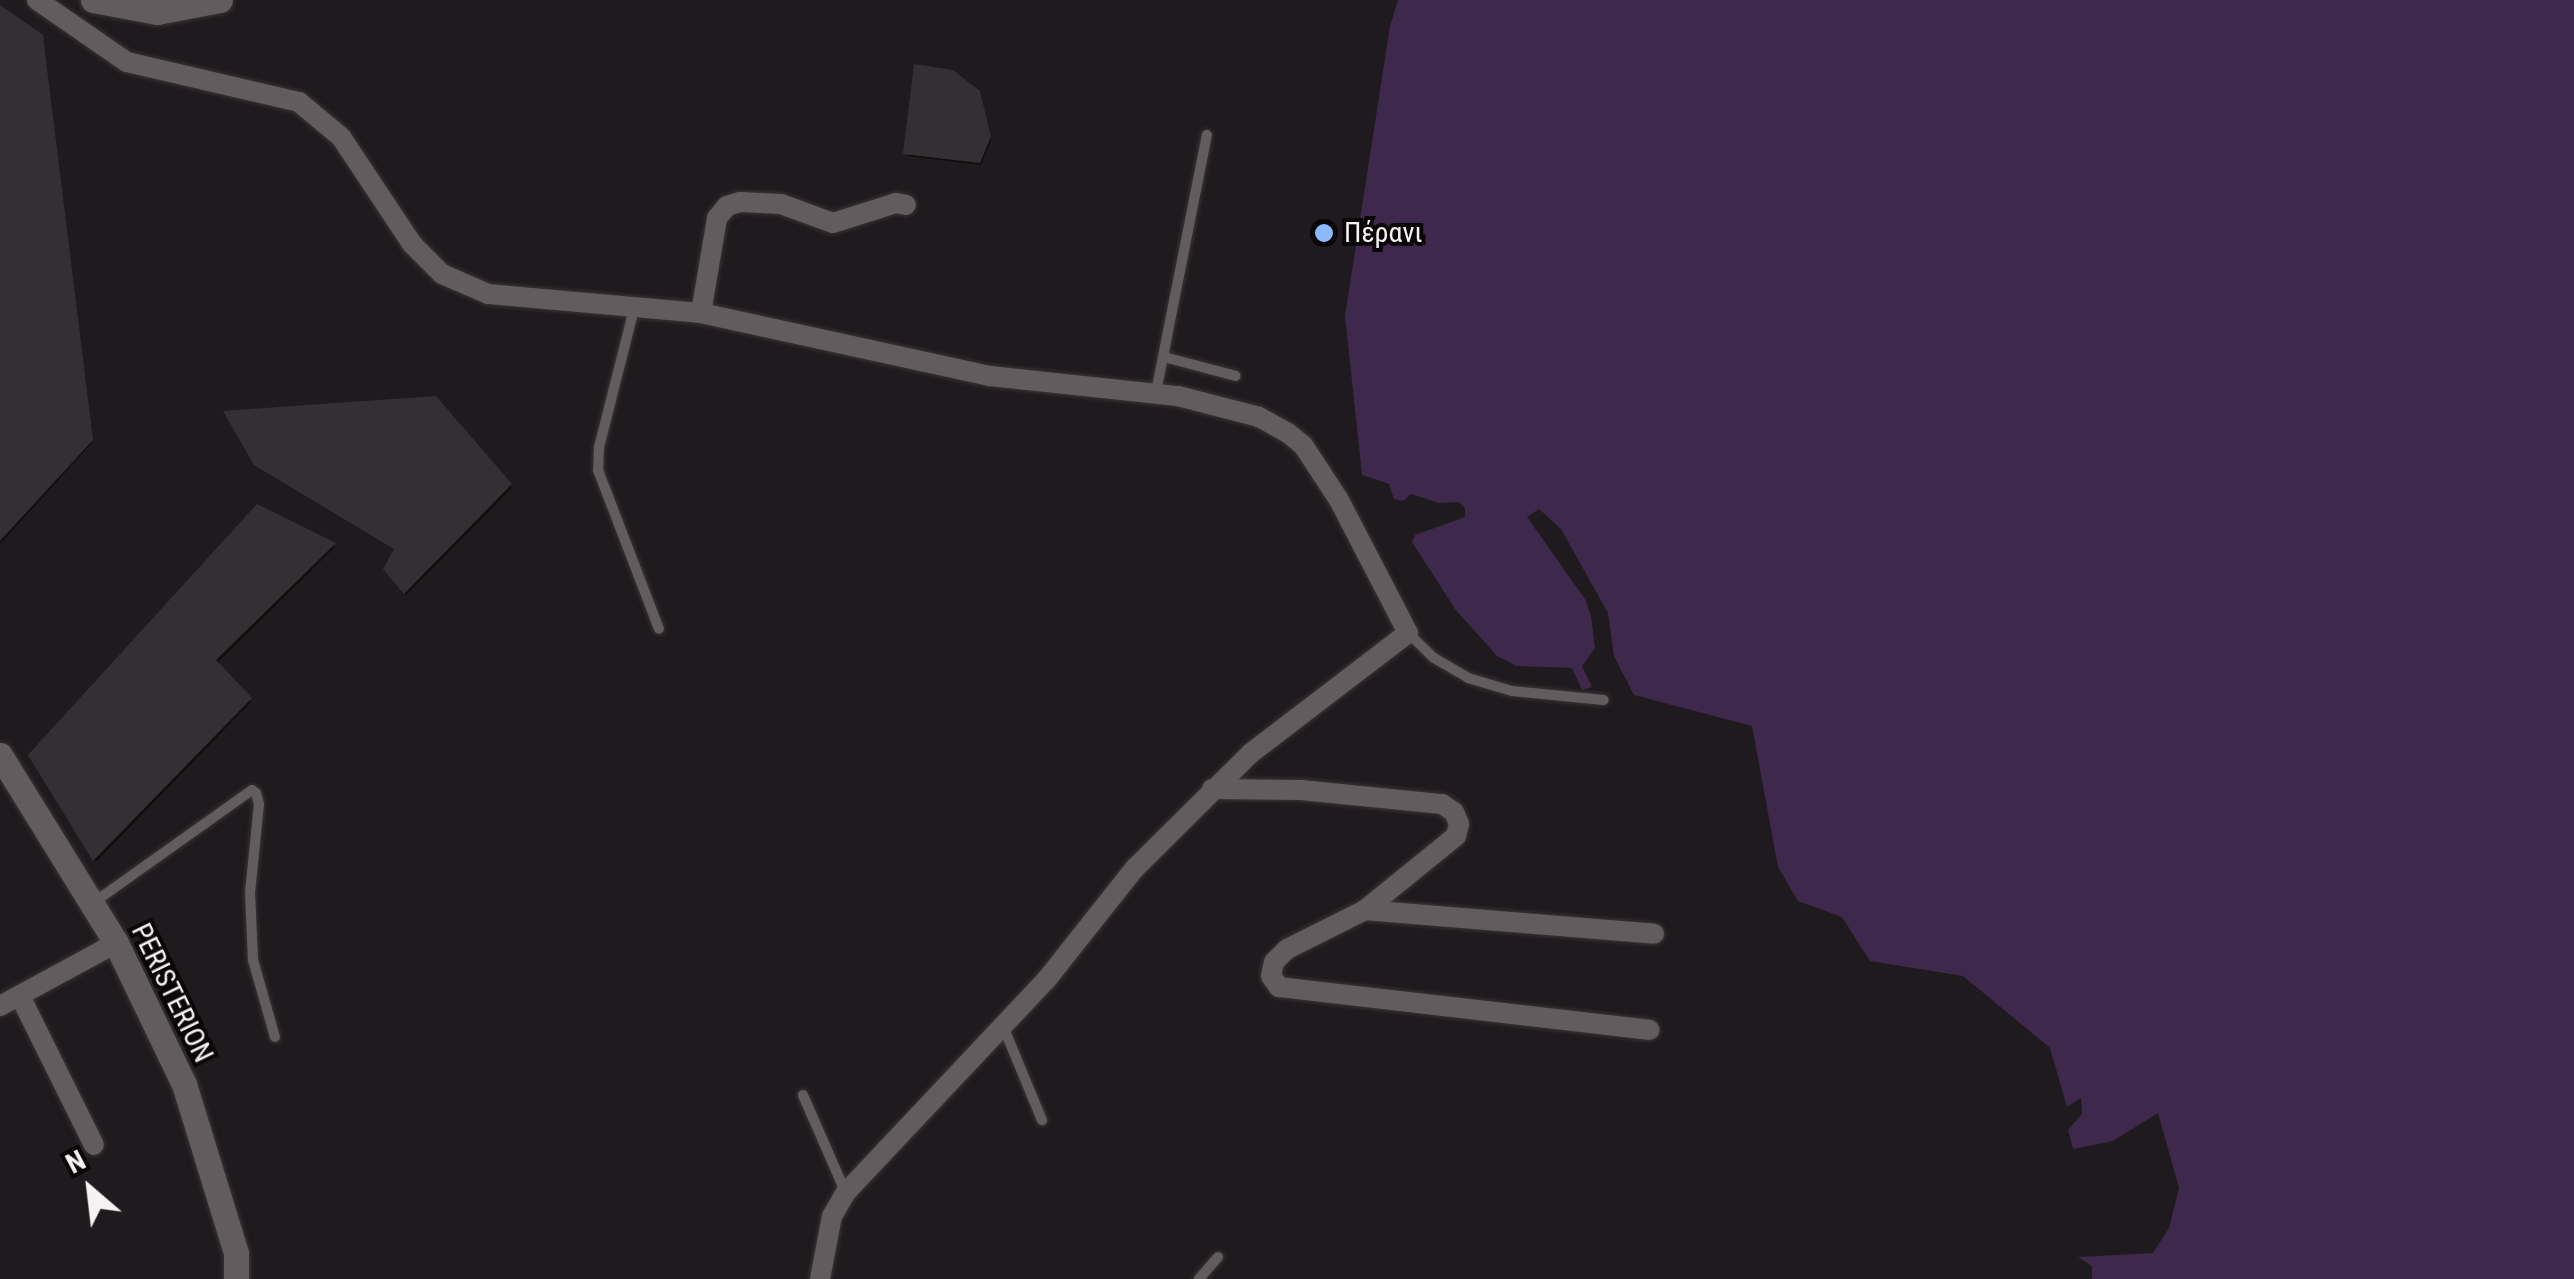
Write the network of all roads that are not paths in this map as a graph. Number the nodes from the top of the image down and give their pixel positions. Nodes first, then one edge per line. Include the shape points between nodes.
1 (37, 0) edge
2 (93, 0) edge
3 (220, 0) edge
4 (1207, 135) dead end
5 (906, 205) dead end
6 (634, 308) junction
7 (701, 314) junction
8 (1164, 356) junction
9 (1236, 376) dead end
10 (1156, 392) junction
11 (659, 630) dead end
12 (1408, 633) junction
13 (1604, 700) dead end
14 (0, 755) edge
15 (1212, 789) junction
16 (92, 904) junction
17 (1366, 910) junction
18 (1654, 934) dead end
19 (116, 942) junction
20 (20, 996) junction
21 (0, 1006) edge
22 (1003, 1026) junction
23 (1650, 1030) dead end
24 (275, 1037) dead end
25 (802, 1095) dead end
26 (1042, 1120) dead end
27 (94, 1145) dead end
28 (846, 1192) junction
29 (1218, 1257) dead end
30 (236, 1279) edge
31 (820, 1279) edge
32 (1198, 1279) edge

1 - 6 street via 126,62 298,102 341,137 412,244 442,274 488,294
2 - 3 street via 157,12
4 - 8 lane
5 - 7 street via 834,223 781,204 727,206 716,218
6 - 7 street
6 - 11 lane via 598,470
7 - 10 street via 990,376
8 - 9 lane
8 - 10 lane
10 - 12 street via 1259,418 1303,445
12 - 13 lane via 1468,678 1512,692
12 - 15 street
14 - 16 street, PERISTERION
15 - 17 street via 1301,790 1442,804 1454,812 1456,836
15 - 22 street via 1135,868
16 - 19 street, PERISTERION
16 - 24 lane via 252,790 259,804 250,892 254,960
17 - 18 street
17 - 23 street via 1287,950 1271,976 1280,987
19 - 20 street
19 - 30 street, PERISTERION via 184,1084 236,1253
20 - 21 street
20 - 27 street
22 - 26 lane
22 - 28 street
25 - 28 lane
28 - 31 street via 832,1216
29 - 32 lane

